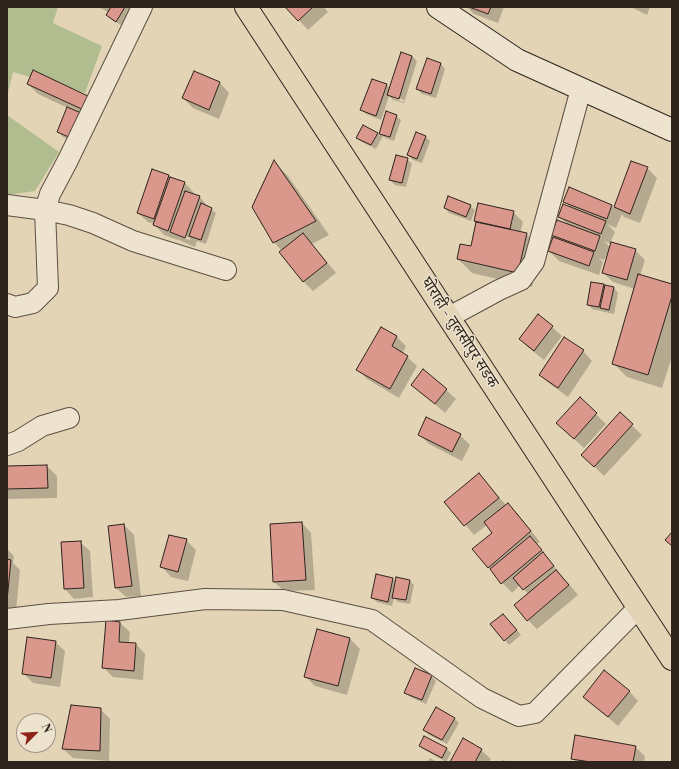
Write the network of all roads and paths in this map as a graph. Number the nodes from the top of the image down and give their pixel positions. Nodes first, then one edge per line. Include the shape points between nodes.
1 (142, 7) edge
2 (246, 7) edge
3 (438, 7) edge
4 (581, 89) junction
5 (672, 130) edge
6 (7, 205) edge
7 (45, 210) junction
8 (226, 270) dead end
9 (7, 304) edge
10 (448, 317) junction
11 (69, 418) dead end
12 (7, 445) edge
13 (638, 608) junction
14 (7, 619) edge
15 (672, 659) edge

1 - 7 street via 50,194
2 - 10 main road, घोराही - तुलसीपुर सडक
3 - 4 street via 517,60
4 - 5 street
4 - 10 street via 534,262 521,280
6 - 7 street
7 - 8 street via 69,215 133,241
7 - 9 street via 48,288 33,303 15,307
10 - 13 main road, घोराही - तुलसीपुर सडक
11 - 12 street via 42,426
13 - 14 street via 535,713 519,716 482,698 372,620 283,600 205,599 119,610
13 - 15 main road, घोराही - तुलसीपुर सडक

